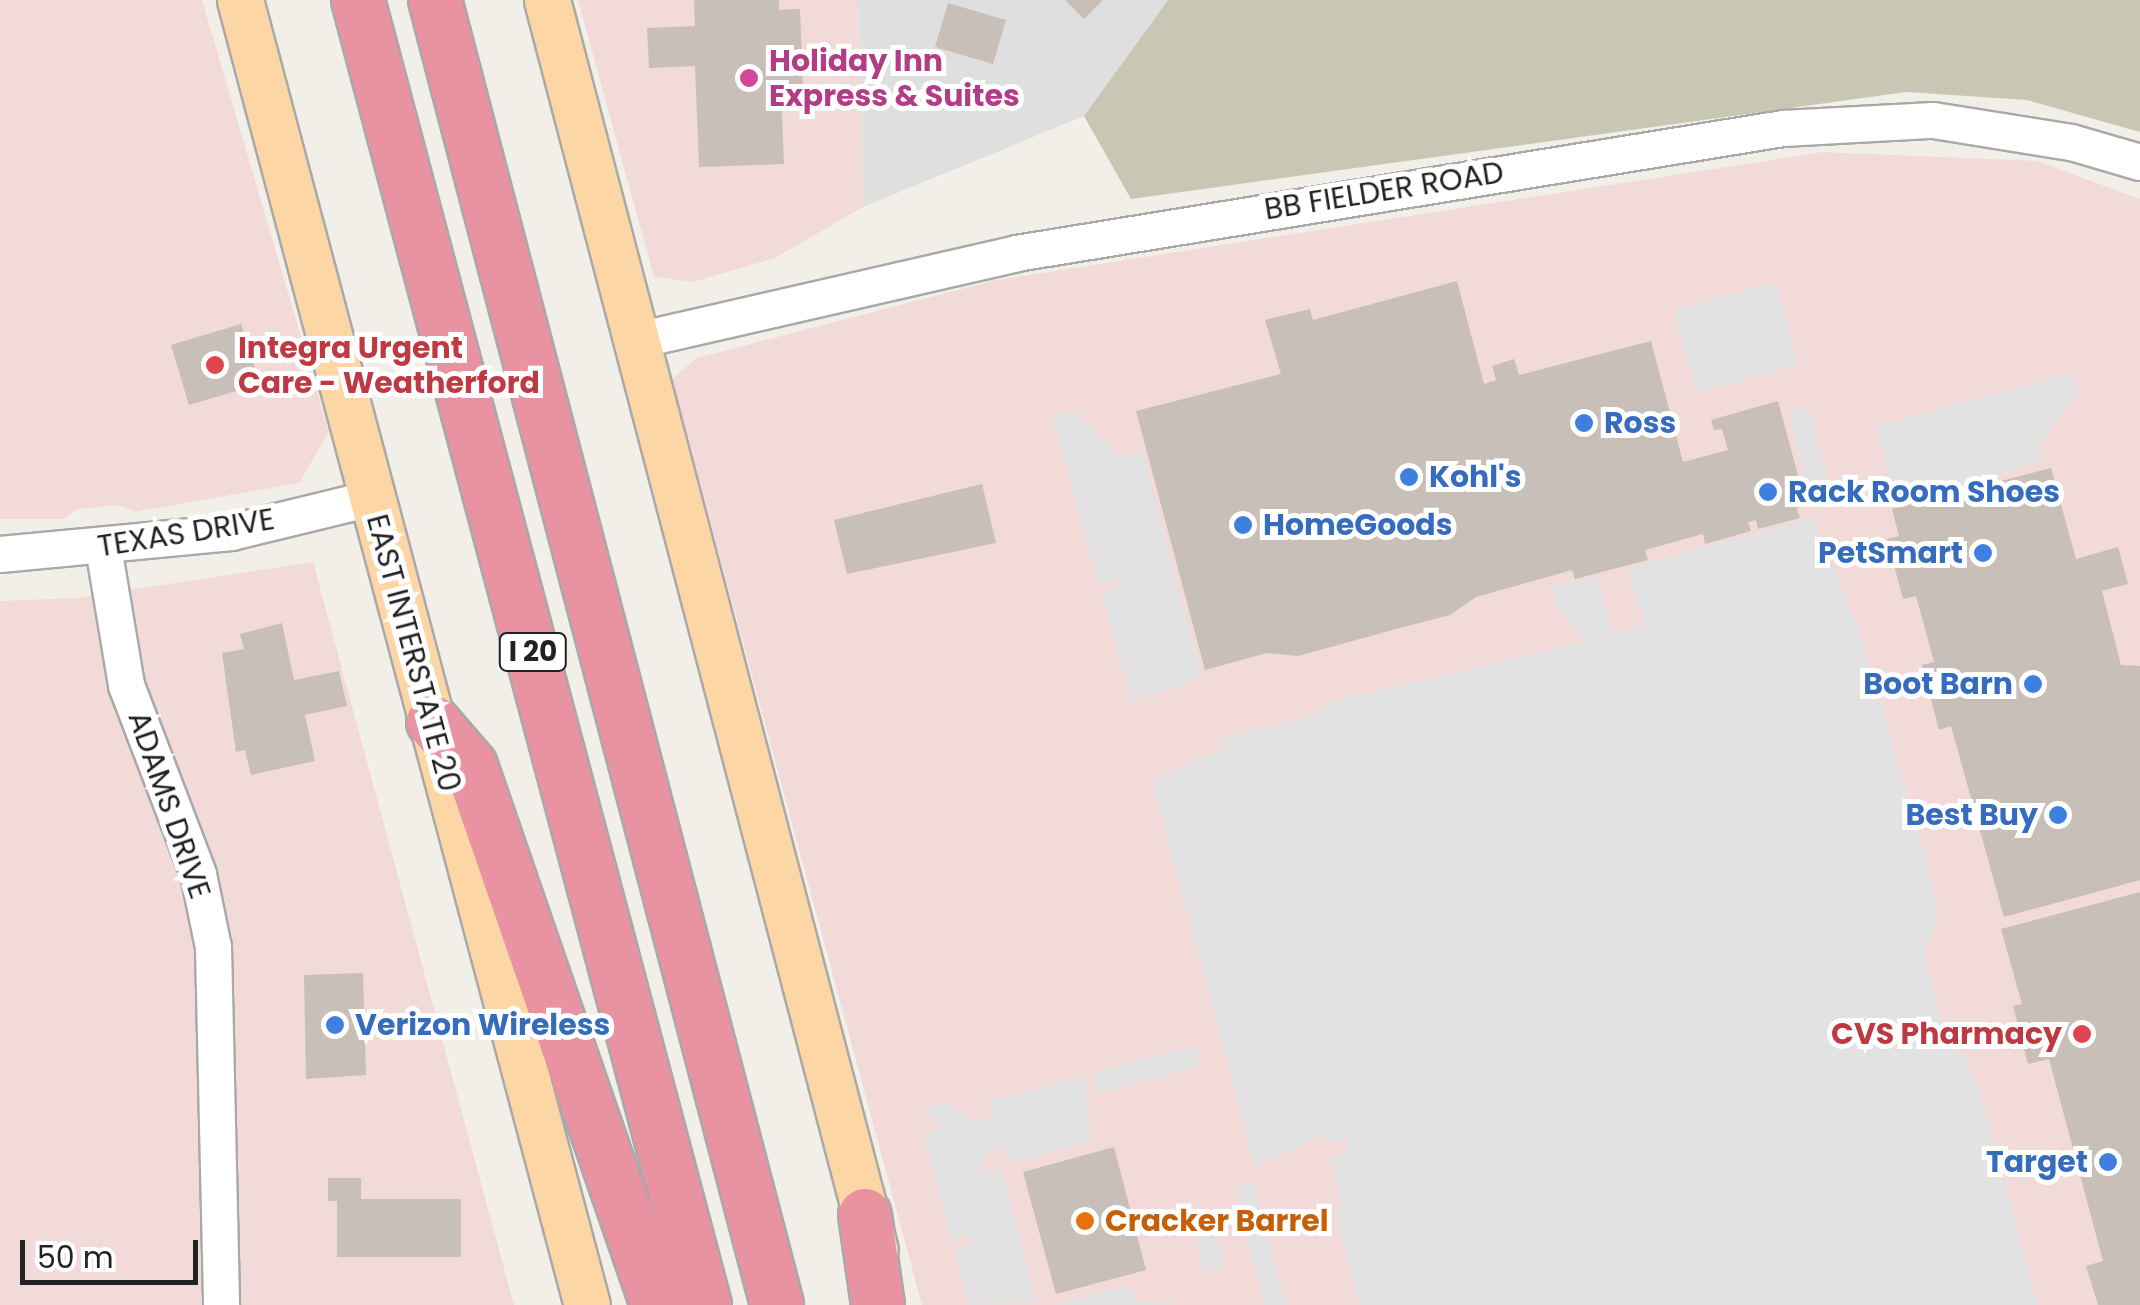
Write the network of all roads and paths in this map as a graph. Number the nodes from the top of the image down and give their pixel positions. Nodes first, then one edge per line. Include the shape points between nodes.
1 (240, 0) edge
2 (358, 0) edge
3 (436, 0) edge
4 (547, 0) edge
5 (2140, 162) edge
6 (632, 341) junction
7 (371, 498) junction
8 (104, 547) junction
9 (0, 554) edge
10 (434, 722) junction
11 (865, 1215) junction
12 (221, 1305) edge
13 (587, 1305) edge
14 (657, 1305) edge
15 (705, 1305) edge
16 (778, 1305) edge
17 (878, 1305) edge
18 (890, 1305) edge

1 - 7 main road, EAST INTERSTATE 20
2 - 15 highway, I 20
3 - 16 highway, I 20
4 - 6 main road
5 - 6 street, BB FIELDER ROAD via 2071,142 1933,120 1783,128 1016,252
6 - 11 main road
7 - 8 street, TEXAS DRIVE via 231,532
7 - 10 main road, EAST INTERSTATE 20
8 - 9 street, TEXAS DRIVE
8 - 12 street, ADAMS DRIVE via 126,685 198,874 213,947
10 - 13 main road, EAST INTERSTATE 20
10 - 14 highway via 472,766
11 - 17 highway
11 - 18 main road

